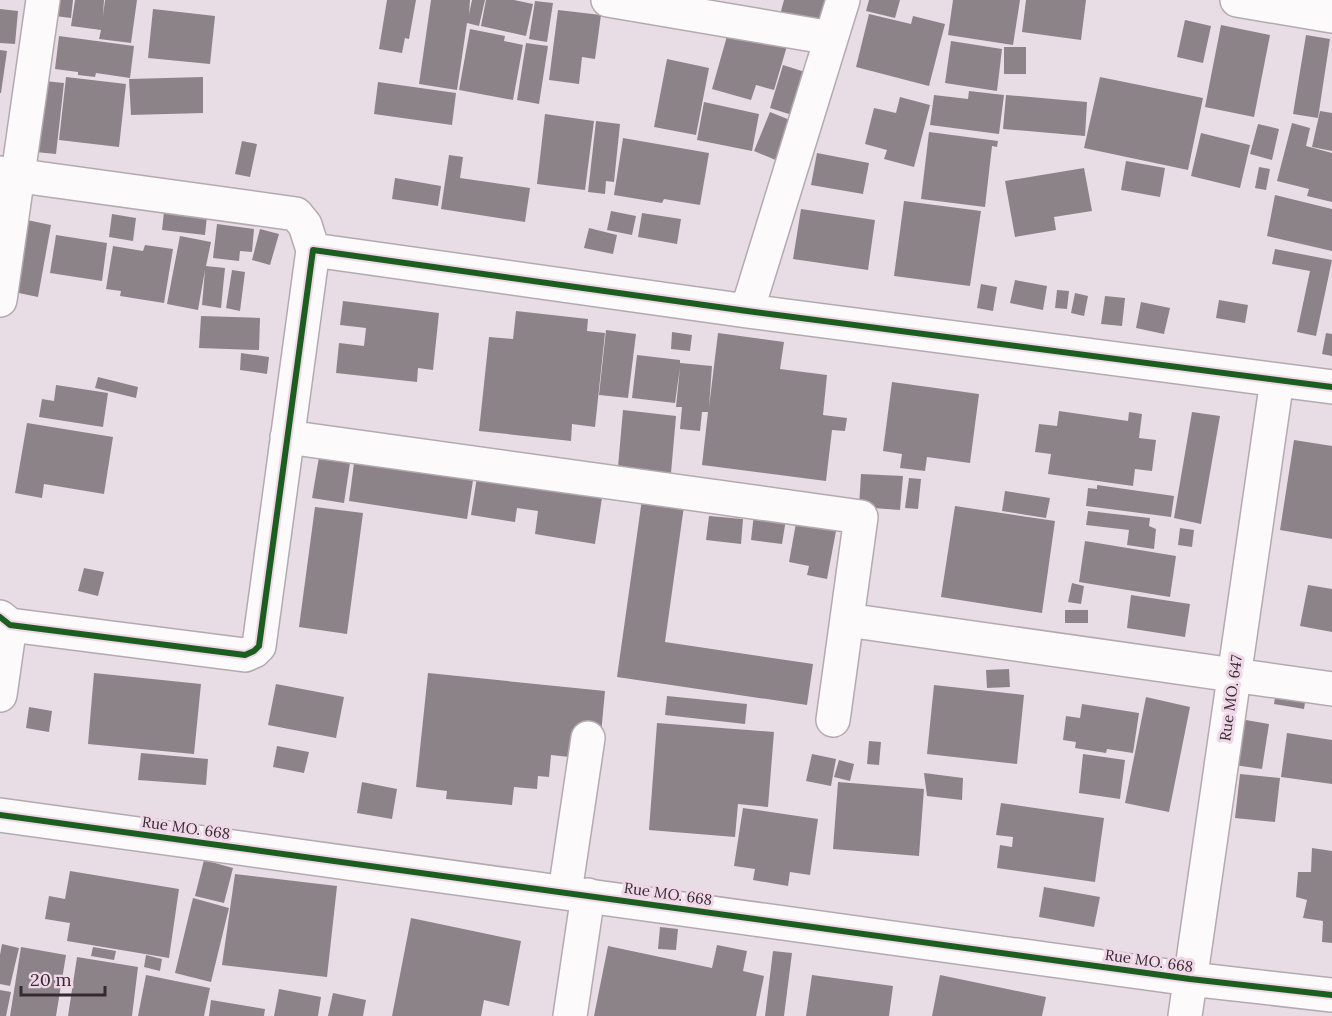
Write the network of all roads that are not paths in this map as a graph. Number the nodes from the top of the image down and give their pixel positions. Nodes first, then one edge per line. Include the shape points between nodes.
1 (43, 0) edge
2 (608, 0) edge
3 (843, 0) edge
4 (1237, 0) edge
5 (1332, 16) edge
6 (831, 38) junction
7 (8, 175) edge
8 (313, 250) junction
9 (0, 300) edge
10 (747, 311) junction
11 (1277, 380) junction
12 (1332, 387) edge
13 (287, 437) junction
14 (847, 620) junction
15 (5, 621) edge
16 (1234, 674) junction
17 (1332, 689) edge
18 (0, 695) edge
19 (833, 720) dead end
20 (588, 738) dead end
21 (0, 815) edge
22 (577, 894) junction
23 (1190, 979) junction
24 (1332, 995) edge
25 (570, 1016) edge
26 (1185, 1016) edge

1 - 7 street
2 - 6 street
3 - 6 street
4 - 5 street
6 - 10 street
7 - 8 street via 296,214 305,225
7 - 9 street
8 - 10 street
8 - 13 street
10 - 11 street
11 - 12 street
11 - 16 street, Rue MO. 647
13 - 14 street via 861,517
13 - 15 street via 258,646 254,651 245,655
14 - 16 street
14 - 19 street
15 - 18 street
16 - 17 street
16 - 23 street, Rue MO. 647
20 - 22 street
21 - 22 street, Rue MO. 668
22 - 23 street, Rue MO. 668
22 - 25 street
23 - 24 street, Rue MO. 668
23 - 26 street, Rue MO. 647

